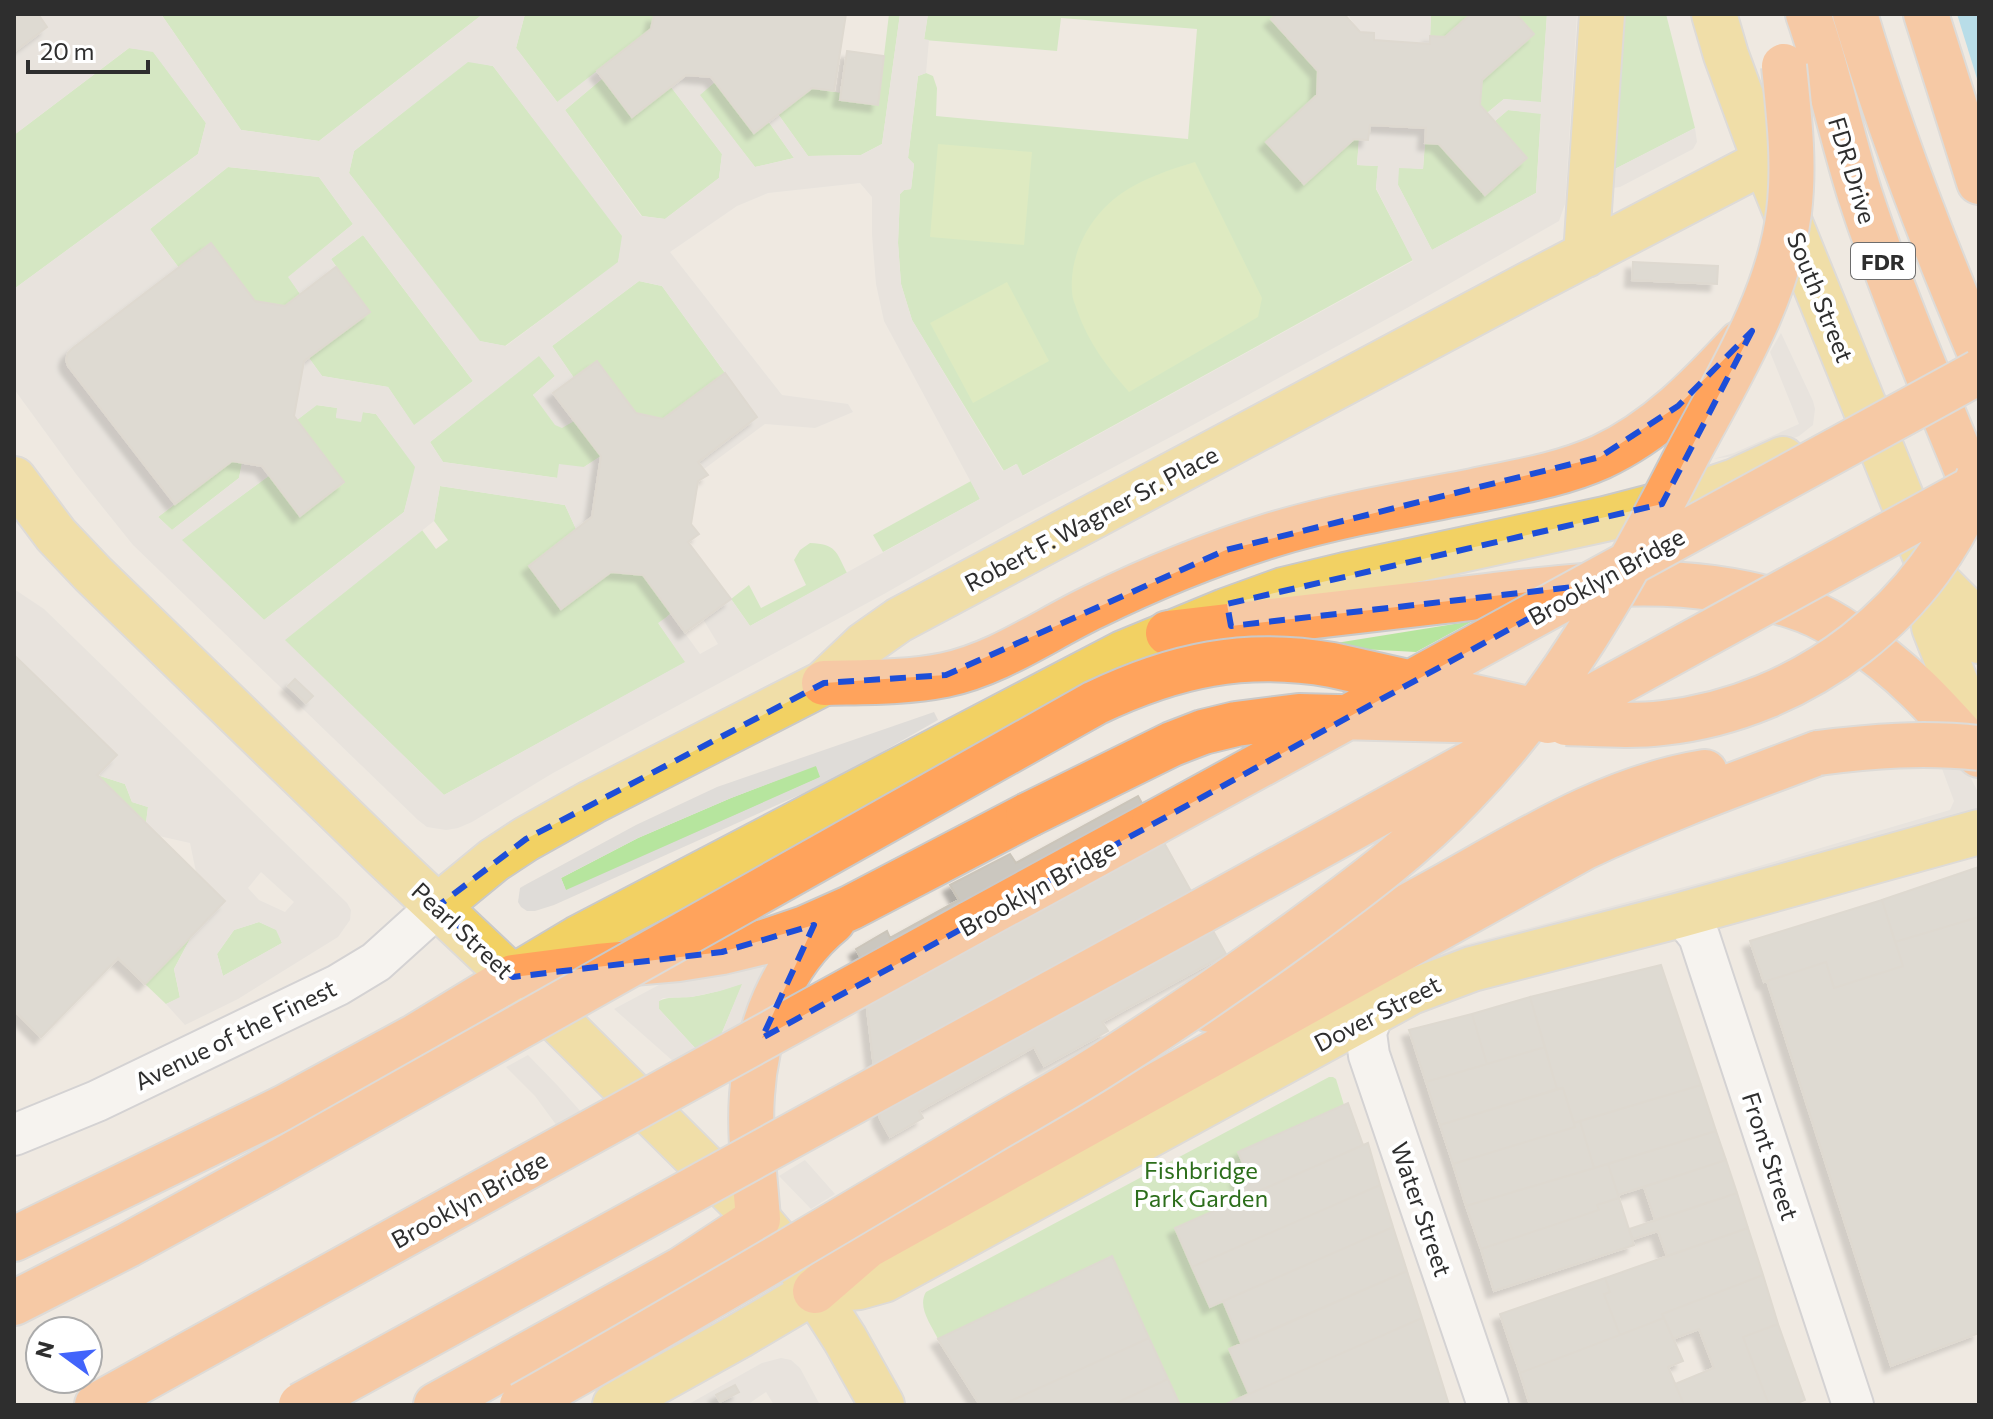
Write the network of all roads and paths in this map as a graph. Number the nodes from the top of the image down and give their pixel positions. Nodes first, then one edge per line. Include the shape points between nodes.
1 (1602, 14) edge
2 (1714, 14) edge
3 (1783, 14) edge
4 (1808, 14) edge
5 (1855, 14) edge
6 (1926, 14) edge
7 (1765, 161) junction
8 (1979, 182) edge
9 (1586, 255) junction
10 (1752, 331) junction
11 (1979, 351) edge
12 (1979, 372) edge
13 (1871, 420) junction
14 (1979, 476) edge
15 (14, 479) edge
16 (1979, 485) edge
17 (1979, 501) edge
18 (1934, 578) junction
19 (1168, 633) junction
20 (1979, 641) edge
21 (824, 683) junction
22 (1595, 724) junction
23 (1979, 745) edge
24 (1818, 753) junction
25 (1979, 755) edge
26 (1979, 832) edge
27 (438, 906) junction
28 (850, 908) junction
29 (1677, 916) junction
30 (513, 977) junction
31 (1373, 1013) junction
32 (1110, 1061) junction
33 (14, 1135) edge
34 (758, 1219) junction
35 (14, 1239) edge
36 (815, 1291) junction
37 (14, 1303) edge
38 (97, 1405) edge
39 (301, 1405) edge
40 (436, 1405) edge
41 (522, 1405) edge
42 (615, 1405) edge
43 (882, 1405) edge
44 (1488, 1405) edge
45 (1853, 1405) edge

1 - 9 main road
2 - 7 main road, South Street
3 - 10 highway, bridge via 1792,143 1789,215 1775,275
4 - 17 highway, FDR Drive / FDR, bridge via 1889,279
5 - 11 highway, FDR Drive / FDR via 1911,186
6 - 8 highway
7 - 9 main road, Robert F. Wagner Sr. Place
7 - 13 main road, South Street
9 - 21 main road, Robert F. Wagner Sr. Place via 899,620
10 - 21 highway via 1652,427 1574,468 1273,535 1212,556 1093,607 995,658 946,675
10 - 32 highway, bridge via 1637,552 1584,641 1488,768 1434,823 1354,890
12 - 38 highway, Brooklyn Bridge, bridge
13 - 18 main road, South Street
13 - 19 main road via 1682,499 1283,590
14 - 22 highway, bridge via 1961,518 1918,585 1884,620 1827,663 1765,698 1732,709 1664,723
15 - 27 main road, Pearl Street via 93,574
16 - 39 highway, bridge
18 - 20 main road, South Street via 1969,613
18 - 23 main road, South Street via 1934,627
19 - 25 highway, bridge via 1605,583 1685,584 1757,597 1840,628 1903,674
19 - 30 main road via 578,938
21 - 27 main road, Robert F. Wagner Sr. Place via 526,839
22 - 28 highway, bridge via 1299,716 1203,732
22 - 37 highway, bridge via 1301,660 1205,664 1148,681 1095,703 265,1170
23 - 24 highway, bridge via 1903,744
24 - 32 highway, bridge via 1672,777 1594,806
24 - 36 highway via 1585,847 867,1246
26 - 29 main road, Dover Street
27 - 30 main road, Pearl Street
27 - 33 street, Avenue of the Finest via 349,979 97,1101
28 - 30 highway via 805,928 722,952
28 - 34 highway via 795,960 766,1023 752,1097
29 - 31 main road, Dover Street via 1472,969
29 - 45 street, Front Street via 1699,936
30 - 34 main road, Pearl Street
30 - 35 highway via 285,1107
31 - 36 main road, Dover Street via 884,1280
31 - 44 street, Water Street via 1366,1033 1369,1055
32 - 41 highway, bridge
34 - 36 main road, Pearl Street
34 - 40 highway via 682,1269
36 - 42 main road
36 - 43 main road, Pearl Street

